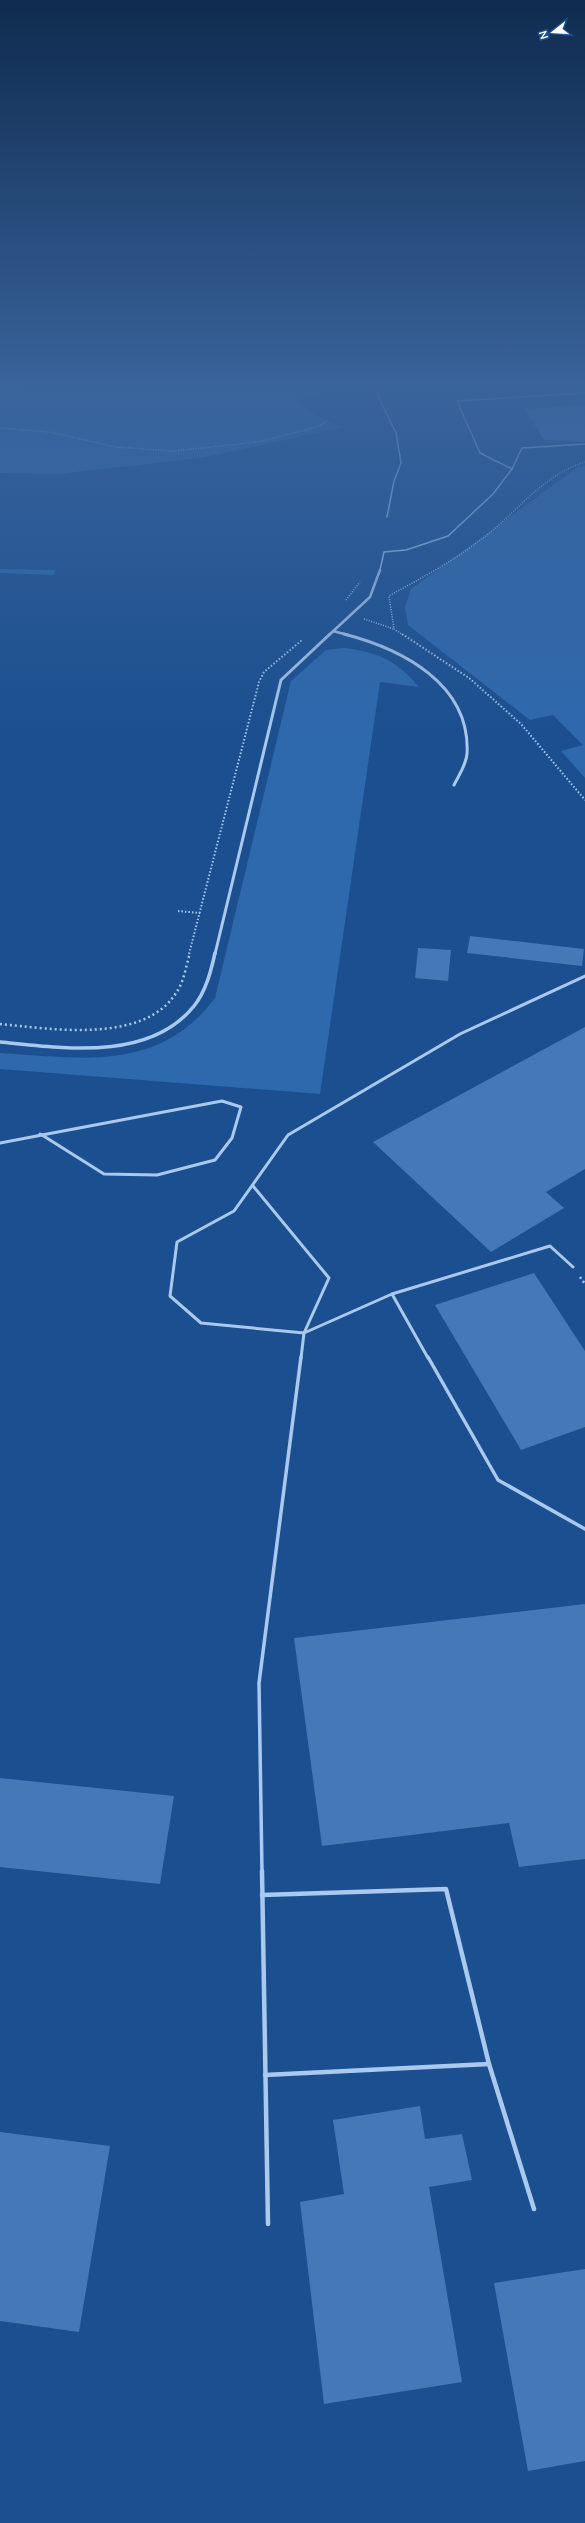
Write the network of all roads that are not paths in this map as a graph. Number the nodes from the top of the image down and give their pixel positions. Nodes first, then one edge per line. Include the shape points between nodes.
1 (390, 501) edge
2 (486, 501) edge
3 (387, 517) dead end
4 (380, 570) joint
5 (333, 631) junction
6 (454, 785) dead end
7 (585, 976) edge
8 (0, 1042) edge
9 (40, 1134) junction
10 (0, 1143) edge
11 (253, 1186) junction
12 (573, 1267) dead end
13 (392, 1294) junction
14 (304, 1333) junction
15 (585, 1529) edge
16 (262, 1895) junction
17 (489, 2064) junction
18 (265, 2075) junction
19 (534, 2209) dead end
20 (268, 2224) dead end

1 - 3 lane
2 - 4 lane via 448,536 406,550 384,552
4 - 5 street via 370,597
5 - 6 street via 378,643 427,669 454,698 465,723 467,755
5 - 8 street via 281,680 209,978 202,997 190,1013 170,1028 116,1046 85,1048
7 - 11 lane via 460,1034 288,1135
9 - 9 lane via 222,1102 241,1107 232,1138 215,1160 157,1175 104,1174
9 - 10 lane
11 - 14 lane via 329,1278
11 - 14 lane via 234,1211 177,1242 170,1296 201,1323
12 - 13 lane via 550,1246
13 - 14 lane
13 - 15 lane via 498,1480
14 - 16 lane via 259,1683
16 - 17 lane via 446,1889
16 - 18 lane
17 - 18 lane
17 - 19 lane
18 - 20 lane

